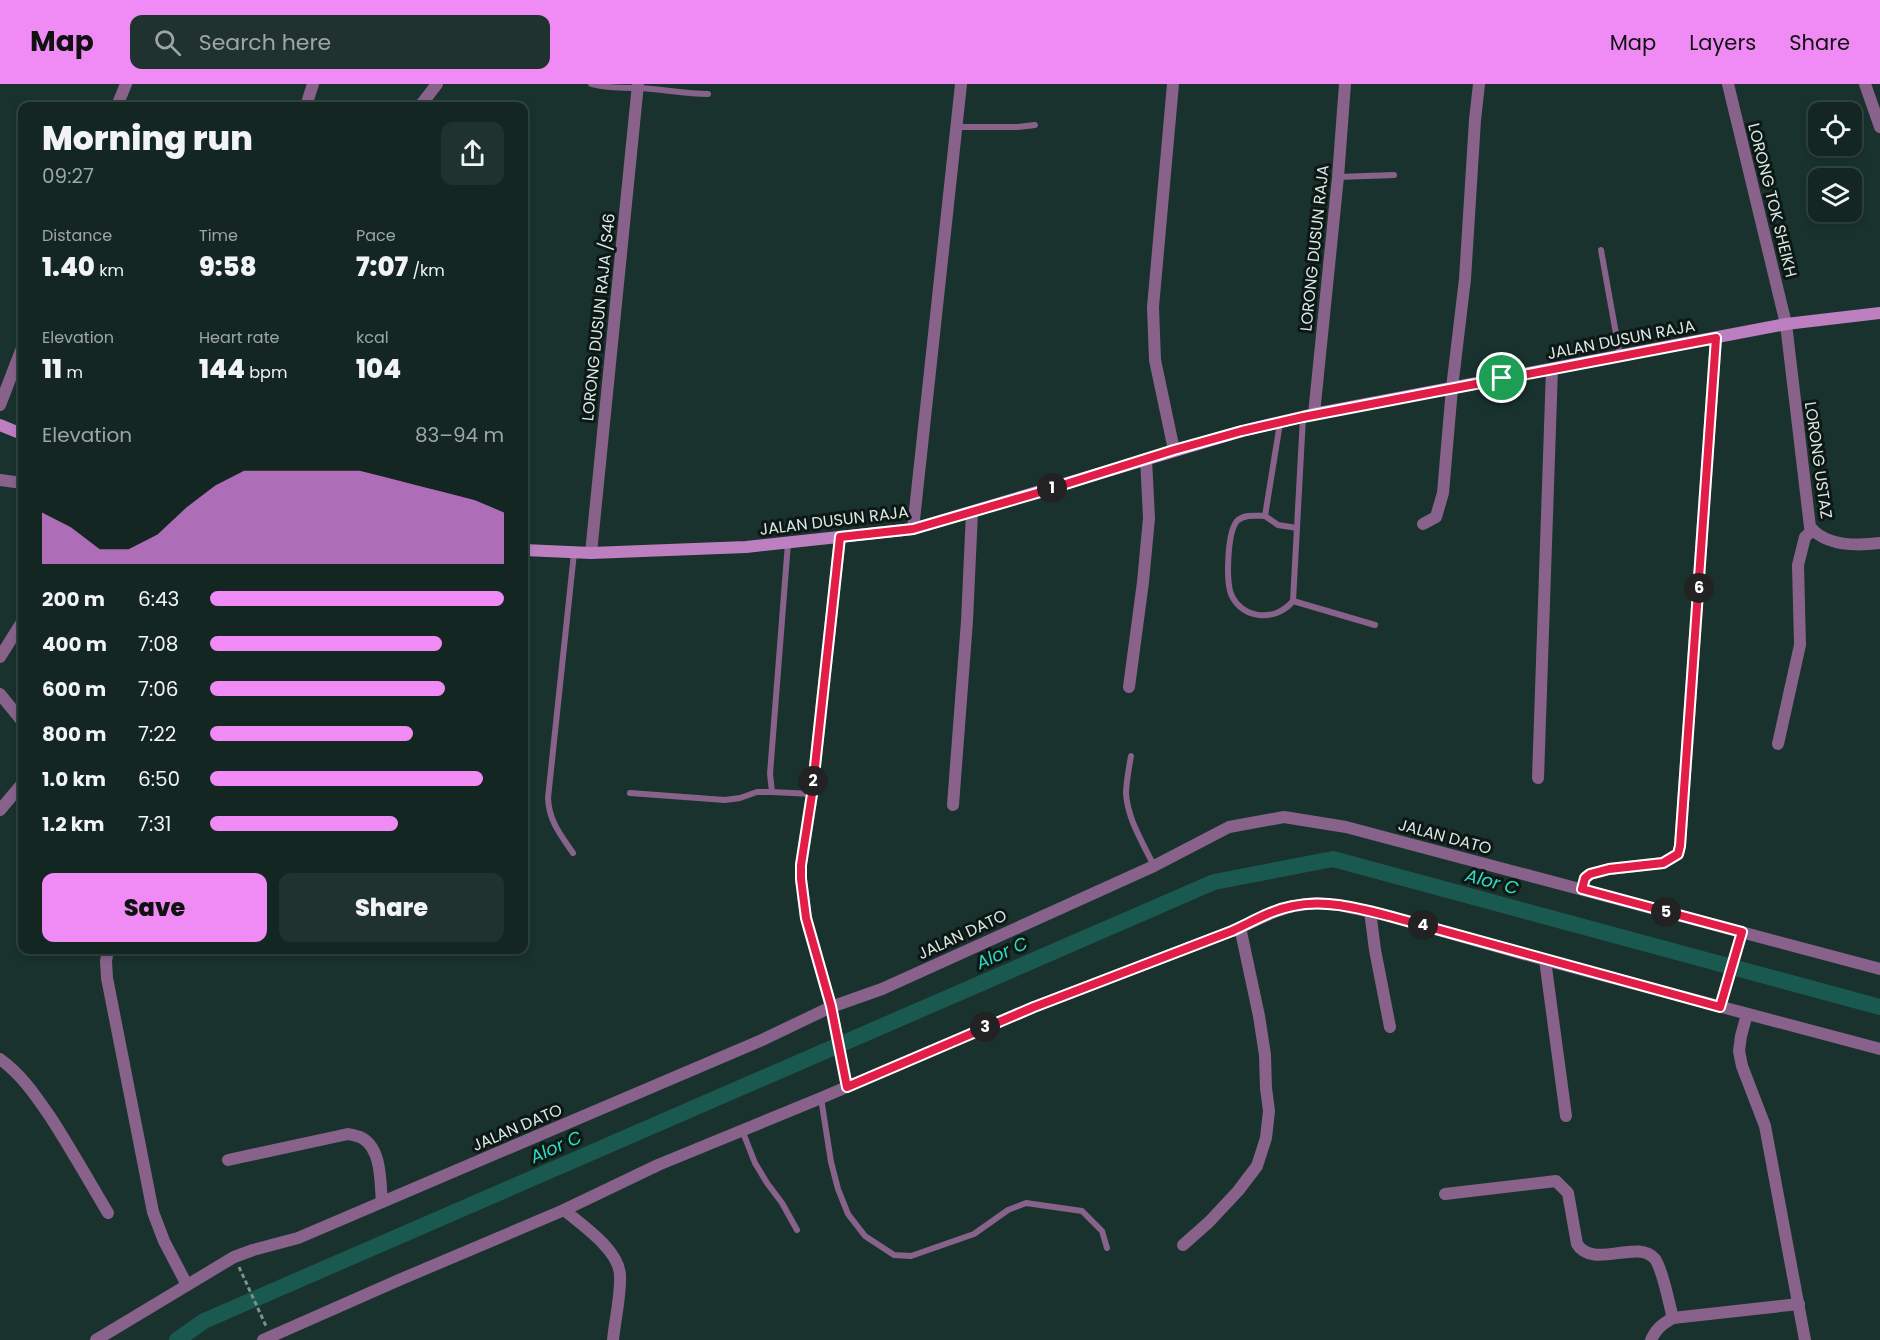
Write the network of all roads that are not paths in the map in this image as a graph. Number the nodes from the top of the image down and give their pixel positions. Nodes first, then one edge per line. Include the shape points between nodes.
1 (126, 84) edge
2 (313, 84) edge
3 (437, 84) edge
4 (591, 84) edge
5 (961, 84) edge
6 (1173, 84) edge
7 (1345, 84) edge
8 (1479, 84) edge
9 (1728, 84) edge
10 (1865, 84) edge
11 (637, 86) edge
12 (708, 94) dead end
13 (119, 102) edge
14 (307, 102) edge
15 (423, 102) edge
16 (1035, 125) dead end
17 (957, 127) junction
18 (1880, 127) edge
19 (1394, 175) dead end
20 (1338, 177) junction
21 (1602, 250) dead end
22 (1880, 313) edge
23 (1786, 324) junction
24 (1716, 338) junction
25 (1620, 356) junction
26 (18, 358) edge
27 (1552, 369) junction
28 (1452, 388) junction
29 (0, 405) edge
30 (1309, 416) junction
31 (1280, 422) junction
32 (0, 425) edge
33 (18, 432) edge
34 (1174, 450) junction
35 (1146, 459) junction
36 (0, 480) edge
37 (18, 482) edge
38 (972, 512) junction
39 (1265, 516) junction
40 (1423, 524) dead end
41 (1297, 528) junction
42 (913, 529) junction
43 (1813, 530) junction
44 (840, 537) junction
45 (788, 542) junction
46 (1880, 543) edge
47 (528, 550) edge
48 (574, 552) junction
49 (591, 553) junction
50 (1293, 601) junction
51 (1375, 625) dead end
52 (18, 628) edge
53 (0, 657) edge
54 (1129, 687) dead end
55 (0, 694) edge
56 (18, 716) edge
57 (1778, 744) dead end
58 (1131, 756) dead end
59 (1538, 778) dead end
60 (18, 789) edge
61 (772, 792) junction
62 (630, 793) dead end
63 (812, 794) junction
64 (953, 805) dead end
65 (0, 810) edge
66 (573, 853) dead end
67 (1154, 866) junction
68 (1582, 889) junction
69 (1370, 911) junction
70 (1240, 927) junction
71 (1741, 933) junction
72 (107, 954) edge
73 (1545, 960) junction
74 (1880, 969) edge
75 (1721, 1003) junction
76 (831, 1009) junction
77 (1747, 1014) junction
78 (1390, 1027) dead end
79 (1880, 1049) edge
80 (0, 1059) edge
81 (846, 1083) junction
82 (821, 1098) junction
83 (1566, 1116) dead end
84 (742, 1130) junction
85 (228, 1160) dead end
86 (1445, 1194) dead end
87 (382, 1202) junction
88 (564, 1210) junction
89 (108, 1213) dead end
90 (797, 1230) dead end
91 (1183, 1245) dead end
92 (1107, 1248) dead end
93 (187, 1285) junction
94 (1799, 1304) junction
95 (1673, 1318) junction
96 (96, 1340) edge
97 (263, 1340) edge
98 (613, 1340) edge
99 (1651, 1340) edge
100 (1805, 1340) edge

1 - 13 street
2 - 14 street
3 - 15 street
4 - 11 lane
5 - 17 street
6 - 34 street via 1153,307 1155,360
7 - 20 street, LORONG DUSUN RAJA
8 - 28 street via 1465,279
9 - 23 street, LORONG TOK SHEIKH
10 - 18 street
11 - 12 lane
11 - 49 street, LORONG DUSUN RAJA /S46
16 - 17 lane
17 - 42 street
19 - 20 lane
20 - 30 street, LORONG DUSUN RAJA
21 - 25 lane
22 - 23 main road, JALAN DUSUN RAJA
23 - 24 main road, JALAN DUSUN RAJA
23 - 43 street, LORONG USTAZ
24 - 25 main road, JALAN DUSUN RAJA
24 - 68 street via 1680,846 1678,854 1663,863 1590,874
25 - 27 main road, JALAN DUSUN RAJA
26 - 29 street
27 - 28 main road, JALAN DUSUN RAJA
27 - 59 street
28 - 30 main road, JALAN DUSUN RAJA
28 - 40 street via 1443,493 1436,517
30 - 31 main road, JALAN DUSUN RAJA
30 - 41 lane
31 - 34 main road, JALAN DUSUN RAJA
31 - 39 lane
32 - 33 main road
34 - 35 main road, JALAN DUSUN RAJA
35 - 38 main road, JALAN DUSUN RAJA
35 - 54 street via 1149,518
36 - 37 street
38 - 42 main road, JALAN DUSUN RAJA
38 - 64 street
39 - 41 lane via 1278,525
39 - 50 lane via 1244,517 1234,524 1229,552 1231,594 1239,606 1259,616 1281,613
41 - 50 lane
42 - 44 main road, JALAN DUSUN RAJA
43 - 46 street, LORONG USTAZ via 1837,542
43 - 57 street via 1805,537 1798,565 1800,645
44 - 45 main road, JALAN DUSUN RAJA
44 - 63 street
45 - 49 main road, JALAN DUSUN RAJA
45 - 61 lane via 770,774
47 - 48 main road, JALAN DUSUN RAJA
48 - 49 main road, JALAN DUSUN RAJA
48 - 66 lane via 548,798 553,823
50 - 51 lane
52 - 53 street
55 - 56 street
58 - 67 lane via 1126,793 1129,810
60 - 65 street
61 - 62 lane via 725,800
61 - 63 lane
63 - 76 street via 801,879 806,918
67 - 68 street, JALAN DATO via 1229,827 1284,817 1346,827
67 - 76 street, JALAN DATO
68 - 71 street, JALAN DATO
69 - 70 street via 1315,903 1274,912
69 - 73 street
69 - 78 street
70 - 81 street
70 - 91 street via 1265,1055 1269,1111 1266,1138 1257,1166 1238,1191
71 - 74 street, JALAN DATO
71 - 75 street
72 - 93 street via 107,978 153,1212
73 - 75 street
73 - 83 street
75 - 77 street
76 - 81 street
76 - 87 street, JALAN DATO
77 - 79 street
77 - 94 street via 1740,1036 1740,1059 1765,1126
80 - 89 street via 32,1089
81 - 82 street
82 - 84 street
82 - 92 lane via 831,1162 848,1214 865,1236 894,1256 911,1256 974,1234 1008,1210 1026,1203 1082,1211 1102,1231
84 - 88 street
84 - 90 lane via 755,1163
85 - 87 street via 348,1134 361,1137 372,1146
86 - 95 street via 1556,1181 1568,1192 1579,1249 1588,1254 1641,1252 1652,1256 1659,1265
87 - 93 street, JALAN DATO via 298,1238 234,1257
88 - 97 street
88 - 98 street via 614,1257 620,1273
93 - 96 street, JALAN DATO
94 - 95 street
94 - 100 street
95 - 99 street via 1663,1323

